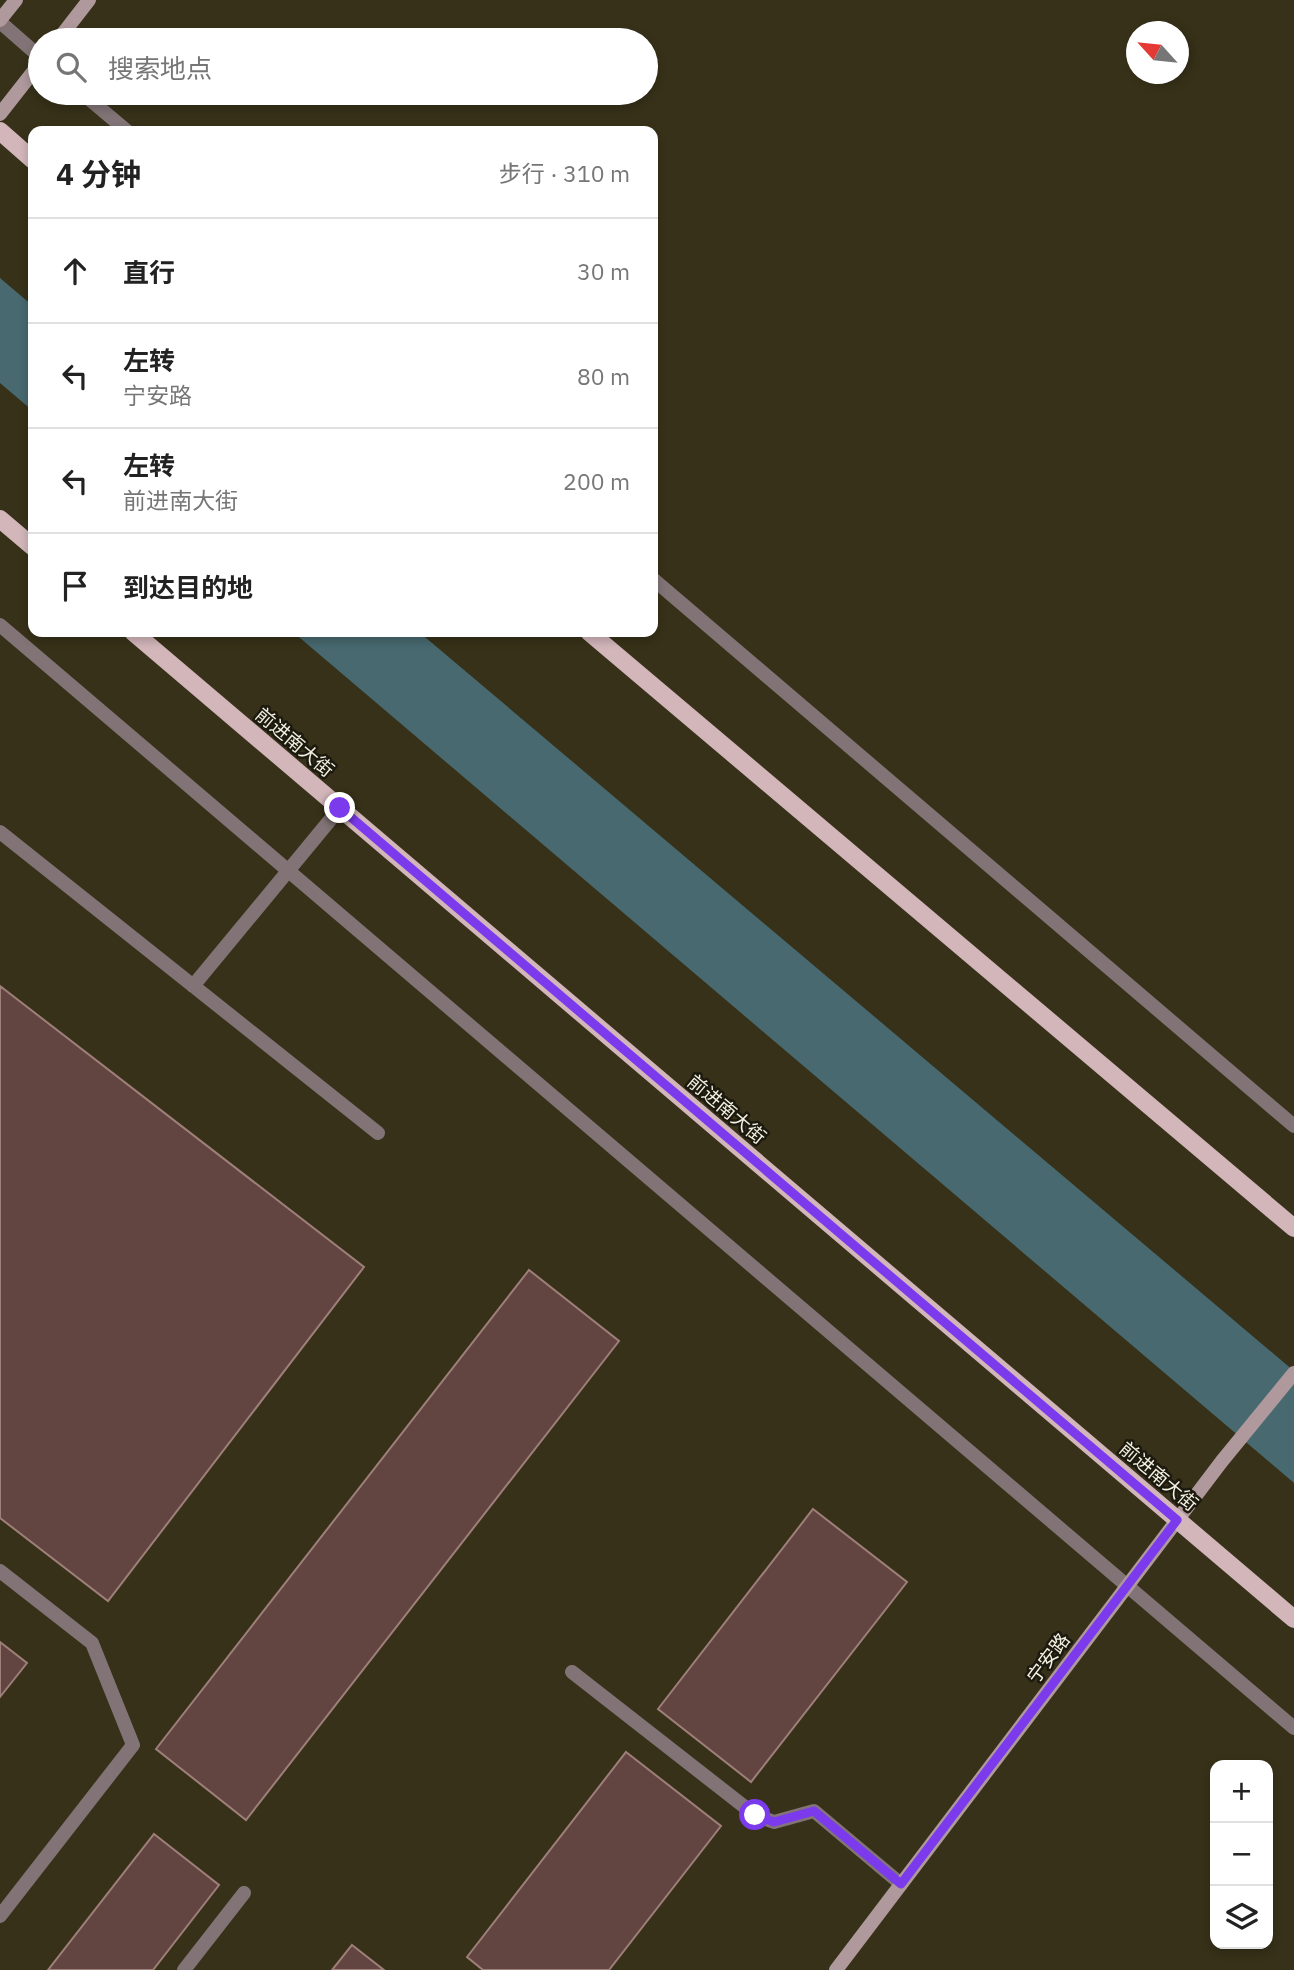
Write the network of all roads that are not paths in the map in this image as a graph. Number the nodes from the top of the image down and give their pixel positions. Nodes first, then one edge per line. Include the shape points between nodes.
1 (16, 0) edge
2 (89, 0) edge
3 (0, 21) edge
4 (67, 28) edge
5 (28, 46) edge
6 (28, 78) edge
7 (96, 105) edge
8 (0, 114) edge
9 (121, 126) edge
10 (0, 131) edge
11 (28, 156) edge
12 (0, 519) edge
13 (28, 543) edge
14 (658, 583) edge
15 (0, 625) edge
16 (139, 637) edge
17 (595, 637) edge
18 (340, 808) junction
19 (0, 832) edge
20 (289, 870) junction
21 (193, 986) junction
22 (1294, 1126) edge
23 (377, 1133) dead end
24 (1294, 1228) edge
25 (1294, 1373) edge
26 (1177, 1520) junction
27 (0, 1571) edge
28 (1127, 1586) junction
29 (1294, 1619) edge
30 (572, 1672) dead end
31 (1294, 1728) edge
32 (901, 1884) junction
33 (244, 1894) dead end
34 (0, 1916) edge
35 (184, 1970) edge
36 (836, 1970) edge

1 - 3 street
2 - 4 street
3 - 5 street
6 - 8 street
7 - 9 street
10 - 11 main road
12 - 13 main road
14 - 22 street
15 - 20 street
16 - 18 main road, 前进南大街
17 - 24 main road
18 - 20 street
18 - 26 main road, 前进南大街
19 - 21 street
20 - 21 street
20 - 28 street
21 - 23 street
25 - 26 street, 宁安路
26 - 28 street, 宁安路
26 - 29 main road, 前进南大街
27 - 34 street via 92,1643 133,1745
28 - 31 street
28 - 32 street, 宁安路
30 - 32 street via 755,1815 774,1822 814,1811
32 - 36 street, 宁安路
33 - 35 street

